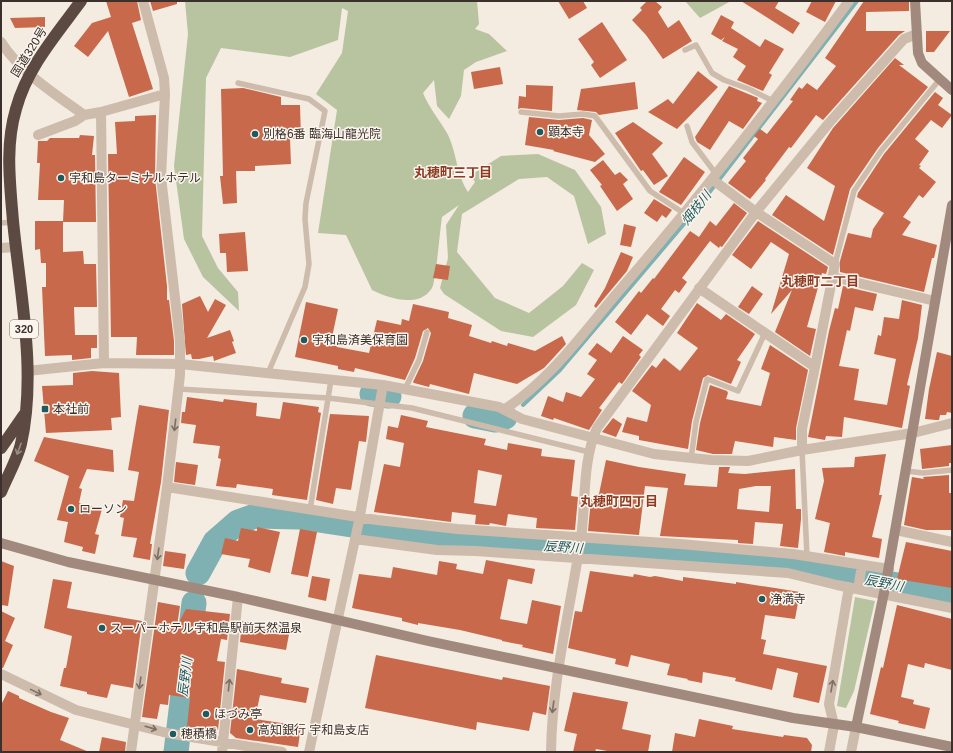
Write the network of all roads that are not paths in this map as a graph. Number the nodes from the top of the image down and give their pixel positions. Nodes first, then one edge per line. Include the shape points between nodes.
1 (81, 1) edge
2 (143, 1) edge
3 (849, 1) edge
4 (915, 1) edge
5 (917, 34) junction
6 (1, 42) edge
7 (685, 50) dead end
8 (29, 74) junction
9 (940, 79) junction
10 (238, 83) dead end
11 (952, 90) edge
12 (165, 94) junction
13 (773, 101) junction
14 (101, 112) junction
15 (521, 112) dead end
16 (84, 115) junction
17 (688, 126) dead end
18 (38, 135) dead end
19 (717, 181) junction
20 (6, 197) edge
21 (952, 205) edge
22 (756, 212) junction
23 (686, 214) junction
24 (14, 222) junction
25 (1, 223) edge
26 (16, 247) junction
27 (1, 248) edge
28 (836, 264) junction
29 (833, 277) junction
30 (699, 288) junction
31 (935, 301) junction
32 (427, 332) dead end
33 (765, 333) junction
34 (104, 363) junction
35 (815, 367) junction
36 (180, 370) junction
37 (28, 371) junction
38 (268, 373) junction
39 (331, 380) junction
40 (179, 388) junction
41 (404, 389) junction
42 (382, 395) junction
43 (328, 398) junction
44 (505, 409) junction
45 (26, 411) junction
46 (952, 423) edge
47 (913, 433) junction
48 (592, 439) junction
49 (1, 448) edge
50 (802, 450) junction
51 (589, 452) junction
52 (691, 459) junction
53 (952, 470) edge
54 (906, 471) junction
55 (4, 478) edge
56 (167, 487) junction
57 (1, 492) edge
58 (310, 510) junction
59 (359, 519) junction
60 (896, 530) junction
61 (356, 537) junction
62 (581, 538) junction
63 (1, 542) edge
64 (952, 542) edge
65 (578, 556) junction
66 (807, 556) junction
67 (862, 568) junction
68 (888, 573) junction
69 (154, 580) junction
70 (855, 586) junction
71 (884, 591) junction
72 (238, 597) junction
73 (952, 608) edge
74 (336, 621) junction
75 (558, 669) junction
76 (1, 674) edge
77 (135, 724) junction
78 (834, 725) junction
79 (856, 727) junction
80 (222, 747) edge
81 (952, 747) edge
82 (131, 752) edge
83 (282, 752) edge
84 (309, 752) edge
85 (551, 752) edge
86 (828, 752) edge
87 (851, 752) edge

1 - 8 highway, 国道320号 / 320
2 - 12 street via 164,78
3 - 13 street
4 - 5 street
5 - 9 street via 918,53 922,63
5 - 22 street via 904,40 889,56 829,123
6 - 8 street via 8,54
7 - 13 lane via 696,45 712,73
8 - 16 street
8 - 20 highway, 国道320号 / 320 via 16,108 12,128
9 - 11 street
9 - 28 lane via 881,150 854,191
10 - 38 lane via 309,99 325,111 306,203 309,264 305,287
12 - 14 street
12 - 36 street via 161,177 180,341
13 - 19 street
14 - 16 street
14 - 34 street
15 - 23 lane via 595,116 650,191
16 - 18 street
17 - 19 lane via 692,142
19 - 22 street
19 - 23 street
20 - 24 highway, 国道320号 / 320
21 - 31 street
22 - 28 street
22 - 30 street
23 - 44 street via 559,362 521,399
24 - 25 lane
24 - 26 highway, 国道320号 / 320
26 - 27 street
26 - 37 highway, 国道320号 / 320
28 - 29 street
29 - 31 street
29 - 35 street
30 - 33 street
30 - 48 street via 597,428
31 - 47 street
32 - 41 lane via 419,360
33 - 35 street
33 - 52 lane via 738,391 707,379 696,422
34 - 36 street
34 - 37 street
35 - 50 street via 802,429
36 - 38 street
36 - 40 street
37 - 45 highway, 国道320号 / 320
38 - 39 street
39 - 42 street
39 - 43 lane
40 - 43 lane
40 -> 56 street
41 - 42 street
41 - 44 street
42 - 43 lane
42 - 51 lane via 412,408
42 - 59 street
43 - 58 lane
44 - 48 street via 522,419
45 - 49 highway
45 -> 55 highway, 国道320号 / 320 via 21,446
46 - 47 street
47 - 50 street
47 - 54 street
48 - 51 street
48 - 52 street via 654,454
50 - 52 street via 748,461
50 - 66 lane
51 - 62 street
53 - 54 lane via 923,473
54 - 60 street
55 - 57 highway, 国道320号 / 320
56 - 58 street
56 -> 69 street
58 - 59 street
59 - 61 street
59 - 62 street
60 - 64 street
60 - 68 street
61 - 65 street via 437,550
61 - 74 street
62 - 65 street
62 - 66 street
63 - 69 street via 68,562
65 - 70 street via 788,573
65 - 75 street
66 - 67 street
67 - 68 street
67 - 70 street
68 - 71 street
69 - 72 street
69 -> 77 street
70 - 71 street
78 -> 70 street via 829,704
71 - 73 street
71 - 79 street
72 - 74 street
80 -> 72 street
74 - 75 street
74 - 84 street
75 - 78 street
75 -> 85 street via 551,719
76 -> 77 street via 76,710
77 -> 80 street via 167,733 186,735
77 - 82 street
78 - 79 street
78 - 86 street
79 - 81 street
79 - 87 street
80 - 83 street

